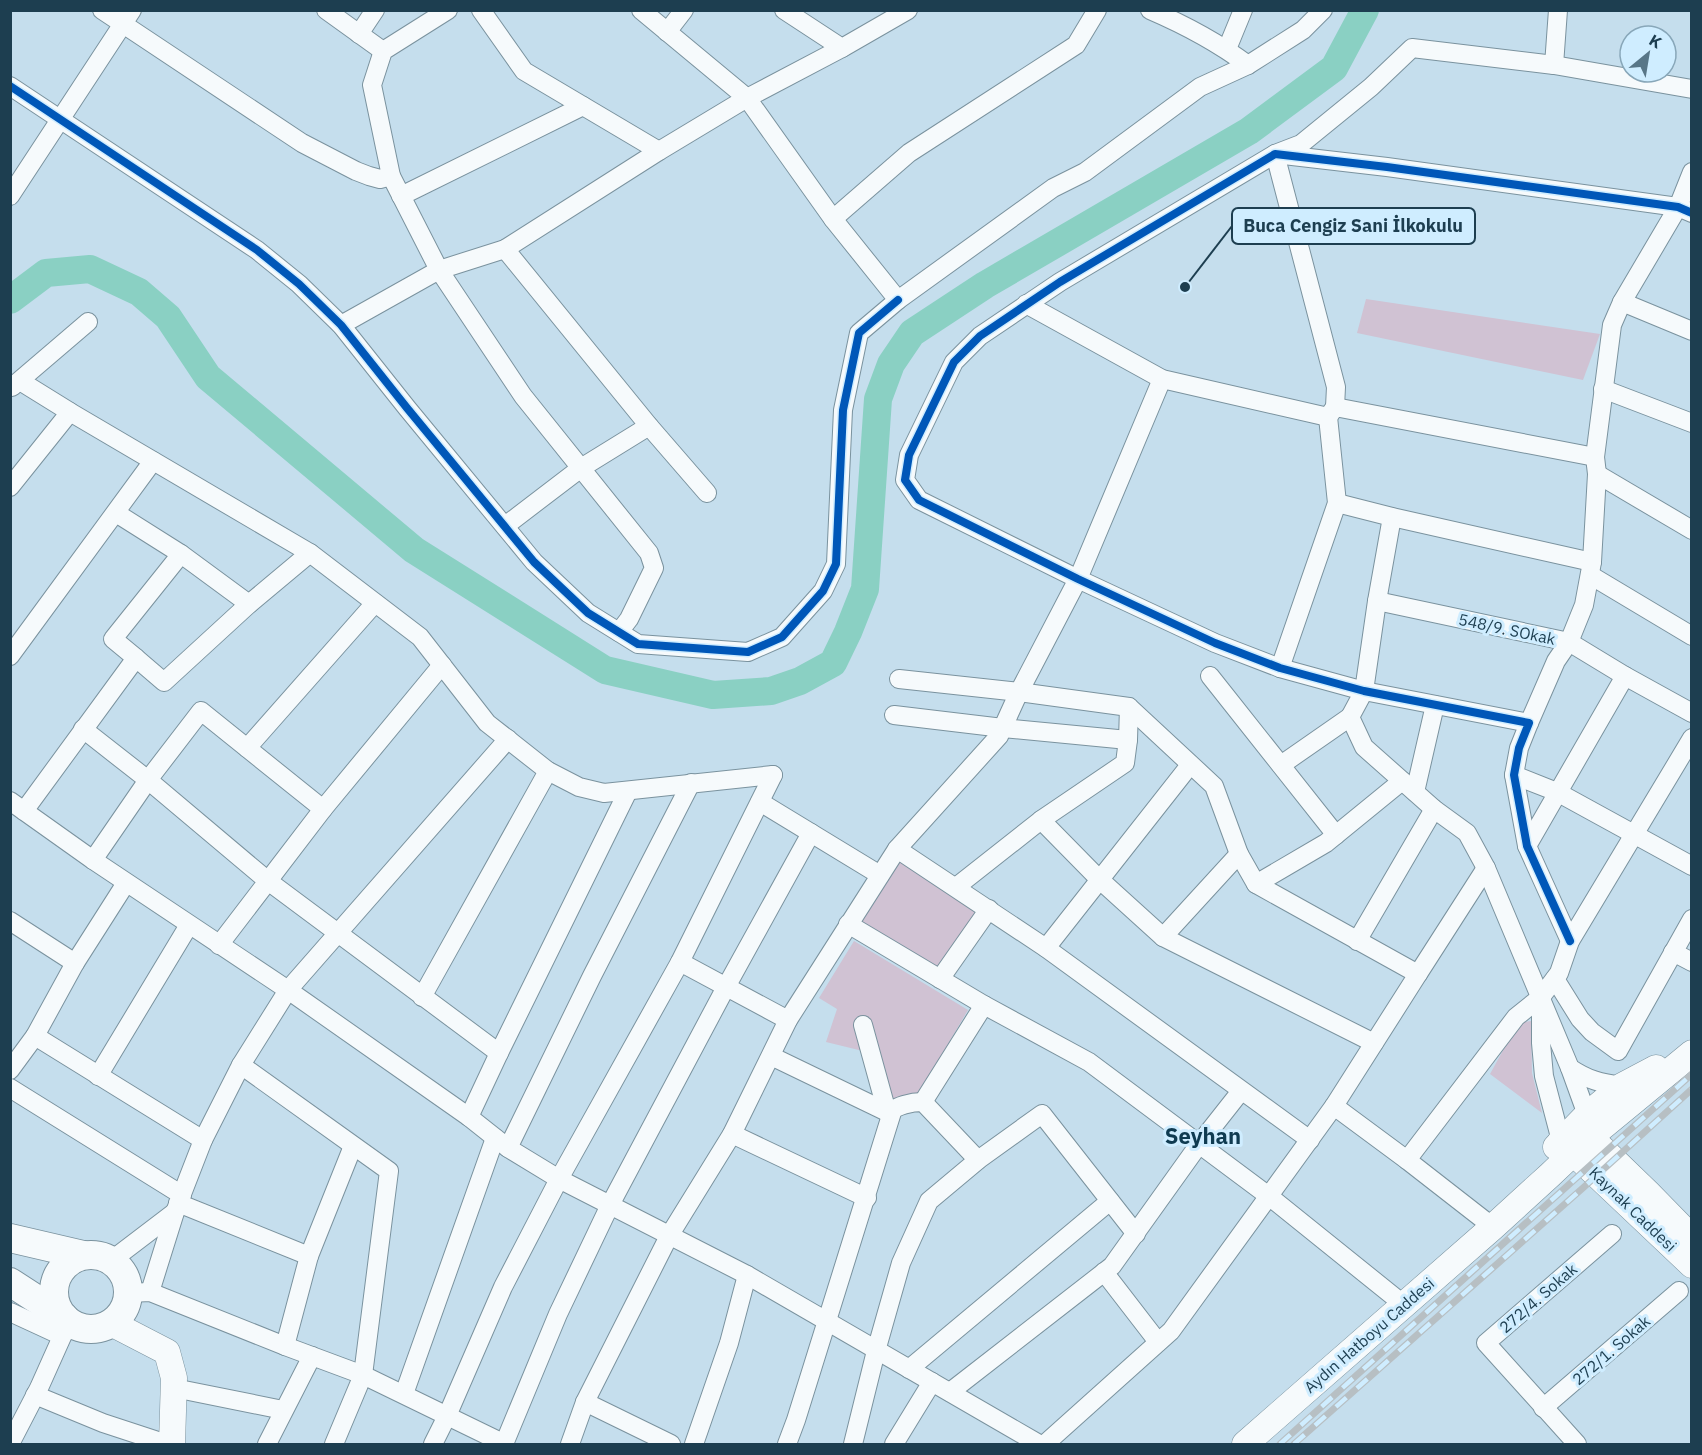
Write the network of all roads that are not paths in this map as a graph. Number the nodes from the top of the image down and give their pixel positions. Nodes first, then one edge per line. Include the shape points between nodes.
1 (102, 10) edge
2 (326, 10) edge
3 (375, 10) edge
4 (448, 10) edge
5 (481, 10) edge
6 (641, 10) edge
7 (684, 10) edge
8 (784, 10) edge
9 (908, 10) edge
10 (1097, 10) edge
11 (1150, 10) edge
12 (1243, 10) edge
13 (1323, 10) edge
14 (1558, 10) edge
15 (1172, 15) edge
16 (128, 17) edge
17 (667, 32) junction
18 (359, 34) junction
19 (842, 48) junction
20 (1227, 50) junction
21 (383, 51) junction
22 (1248, 64) junction
23 (1554, 65) junction
24 (10, 86) edge
25 (1692, 89) edge
26 (747, 98) junction
27 (583, 106) junction
28 (61, 120) junction
29 (659, 151) junction
30 (1275, 154) junction
31 (1692, 172) edge
32 (391, 176) junction
33 (10, 196) edge
34 (401, 196) junction
35 (1684, 210) edge
36 (833, 219) junction
37 (505, 249) junction
38 (439, 270) junction
39 (898, 300) junction
40 (1622, 302) junction
41 (1026, 304) junction
42 (88, 322) dead end
43 (341, 325) junction
44 (1692, 331) edge
45 (1162, 379) junction
46 (15, 385) edge
47 (1603, 388) junction
48 (70, 412) junction
49 (1332, 412) junction
50 (1692, 423) edge
51 (649, 426) junction
52 (153, 461) junction
53 (1596, 466) junction
54 (581, 468) junction
55 (10, 487) edge
56 (707, 493) dead end
57 (1337, 503) junction
58 (117, 513) junction
59 (1392, 517) junction
60 (504, 526) junction
61 (1692, 530) edge
62 (310, 553) junction
63 (181, 554) junction
64 (1591, 569) junction
65 (1078, 579) junction
66 (1377, 601) junction
67 (375, 603) junction
68 (249, 604) junction
69 (620, 632) junction
70 (1692, 636) edge
71 (1569, 642) junction
72 (10, 656) edge
73 (136, 658) junction
74 (442, 665) junction
75 (1280, 668) junction
76 (1210, 676) dead end
77 (1625, 676) junction
78 (899, 679) dead end
79 (1364, 691) junction
80 (1019, 692) junction
81 (1435, 705) junction
82 (1128, 707) junction
83 (1692, 713) edge
84 (894, 715) dead end
85 (1350, 717) junction
86 (1529, 723) junction
87 (1003, 728) junction
88 (83, 729) junction
89 (1692, 738) edge
90 (508, 739) junction
91 (1128, 740) junction
92 (248, 748) junction
93 (1191, 765) junction
94 (1281, 765) junction
95 (548, 771) junction
96 (1514, 775) junction
97 (148, 780) junction
98 (691, 783) junction
99 (1408, 787) junction
100 (628, 791) junction
101 (1557, 792) junction
102 (760, 802) junction
103 (17, 806) edge
104 (323, 809) junction
105 (1434, 809) junction
106 (1041, 820) junction
107 (811, 833) junction
108 (1635, 834) junction
109 (1336, 835) junction
110 (1527, 846) junction
111 (897, 849) junction
112 (1239, 854) junction
113 (93, 860) junction
114 (1692, 866) edge
115 (1486, 868) junction
116 (880, 875) junction
117 (1100, 879) junction
118 (268, 881) junction
119 (126, 883) junction
120 (1256, 884) junction
121 (956, 887) junction
122 (988, 909) junction
123 (1692, 919) edge
124 (10, 921) edge
125 (848, 924) junction
126 (189, 925) junction
127 (338, 934) junction
128 (1163, 937) junction
129 (1357, 941) junction
130 (1570, 941) junction
131 (219, 945) junction
132 (1046, 948) junction
133 (1674, 952) junction
134 (680, 962) junction
135 (1692, 962) edge
136 (75, 963) junction
137 (1418, 974) junction
138 (940, 979) junction
139 (1555, 979) junction
140 (726, 987) junction
141 (288, 990) junction
142 (422, 997) junction
143 (1541, 997) junction
144 (984, 1005) junction
145 (788, 1020) junction
146 (863, 1025) dead end
147 (34, 1036) junction
148 (1374, 1043) junction
149 (1692, 1051) edge
150 (499, 1053) junction
151 (771, 1056) junction
152 (240, 1065) junction
153 (1570, 1068) junction
154 (10, 1070) edge
155 (98, 1076) junction
156 (1622, 1086) junction
157 (10, 1088) edge
158 (1241, 1091) junction
159 (922, 1102) junction
160 (1334, 1106) junction
161 (890, 1111) junction
162 (469, 1117) junction
163 (732, 1134) junction
164 (1578, 1136) junction
165 (203, 1140) junction
166 (1310, 1140) junction
167 (502, 1143) junction
168 (1200, 1143) junction
169 (353, 1146) junction
170 (978, 1160) junction
171 (1407, 1160) junction
172 (559, 1179) junction
173 (1270, 1197) junction
174 (867, 1198) junction
175 (1110, 1201) junction
176 (178, 1203) junction
177 (610, 1205) junction
178 (1493, 1227) junction
179 (1136, 1234) junction
180 (1612, 1234) dead end
181 (669, 1236) junction
182 (10, 1238) edge
183 (1692, 1238) edge
184 (83, 1255) junction
185 (309, 1256) junction
186 (112, 1260) junction
187 (1692, 1265) edge
188 (1104, 1272) junction
189 (747, 1275) junction
190 (10, 1282) edge
191 (1679, 1291) dead end
192 (140, 1292) junction
193 (1403, 1304) junction
194 (10, 1312) edge
195 (827, 1322) junction
196 (111, 1323) junction
197 (65, 1324) junction
198 (1158, 1342) junction
199 (285, 1346) junction
200 (876, 1351) junction
201 (312, 1356) junction
202 (909, 1370) junction
203 (363, 1375) junction
204 (932, 1382) junction
205 (174, 1388) junction
206 (950, 1392) junction
207 (404, 1394) junction
208 (35, 1395) junction
209 (585, 1402) junction
210 (1543, 1408) junction
211 (283, 1410) junction
212 (447, 1416) junction
213 (10, 1444) edge
214 (167, 1444) edge
215 (172, 1444) edge
216 (267, 1444) edge
217 (334, 1444) edge
218 (433, 1444) edge
219 (504, 1444) edge
220 (570, 1444) edge
221 (671, 1444) edge
222 (694, 1444) edge
223 (787, 1444) edge
224 (853, 1444) edge
225 (894, 1444) edge
226 (1038, 1444) edge
227 (1045, 1444) edge
228 (1245, 1444) edge
229 (1577, 1444) edge

1 - 16 street
2 - 18 street
3 - 18 street
4 - 21 street
5 - 27 street via 524,71
6 - 17 street
7 - 17 street
8 - 19 street
9 - 19 street
10 - 36 street via 1076,45 909,153
11 - 15 street
12 - 20 street
13 - 22 street via 1303,30
14 - 23 street
15 - 20 street
16 - 28 street
16 - 32 street via 303,142 362,174 380,179
17 - 26 street
18 - 21 street
19 - 26 street
20 - 22 street
21 - 32 street via 372,85
22 - 39 street via 1200,87
23 - 25 street
23 - 30 street via 1412,48 1301,144
24 - 28 street
26 - 29 street
26 - 36 street
27 - 29 street
27 - 34 street
28 - 33 street
28 - 43 street via 257,250
29 - 37 street
30 - 35 street
30 - 41 street
30 - 49 street via 1336,387
31 - 35 street
32 - 34 street
34 - 38 street
35 - 40 street
36 - 39 street
37 - 38 street
37 - 51 street
38 - 43 street
38 - 54 street via 523,396
39 - 69 street via 859,333 843,410 836,564 823,591 782,637 748,652 638,644
40 - 44 street
40 - 47 street via 1612,325
41 - 45 street
41 - 65 street via 980,336 954,362 909,455 905,480 919,500
42 - 46 street
43 - 60 street
45 - 49 street
45 - 65 street
46 - 48 street
47 - 50 street
47 - 53 street
48 - 52 street
48 - 55 street
49 - 53 street
49 - 57 street
51 - 54 street
51 - 56 street
52 - 58 street
52 - 62 street
53 - 61 street
53 - 64 street
54 - 60 street
54 - 69 street via 649,553 654,568
57 - 59 street
57 - 75 street
58 - 63 street
58 - 72 street
59 - 64 street
59 - 66 street
60 - 69 street via 534,562 588,613
62 - 67 street
62 - 68 street
63 - 68 street
63 - 73 street via 113,639
64 - 70 street
64 - 71 street via 1584,605
65 - 75 street via 1215,643
65 - 80 street
66 - 71 street, 548/9. SOkak
66 - 79 street
67 - 74 street via 420,637
67 - 92 street
68 - 73 street via 164,682
71 - 77 street, 548/9. SOkak
71 - 86 street via 1556,661
73 - 88 street
74 - 90 street via 487,723
74 - 104 street
75 - 79 street
76 - 94 street
77 - 83 street, 548/9. SOkak
77 - 101 street
78 - 80 street
79 - 81 street
79 - 85 street
80 - 82 street
80 - 87 street
81 - 86 street
81 - 99 street
82 - 91 street
82 - 93 street
84 - 87 street
85 - 94 street
85 - 99 street via 1364,747
86 - 96 street
87 - 91 street
87 - 111 street
88 - 97 street
88 - 103 street
89 - 108 street
90 - 95 street
90 - 127 street
91 - 106 street via 1125,763
92 - 97 street via 201,711
92 - 104 street
93 - 112 street via 1214,786
93 - 117 street
94 - 109 street
95 - 100 street via 579,787 604,793
95 - 142 street
96 - 101 street
96 - 110 street
97 - 113 street
97 - 118 street
98 - 100 street
98 - 102 street via 772,776
98 - 167 street
99 - 105 street
99 - 109 street
100 - 150 street
101 - 108 street
101 - 110 street
102 - 107 street
102 - 134 street
103 - 113 street
104 - 118 street
105 - 115 street via 1467,833
105 - 129 street
106 - 117 street
106 - 121 street
107 - 116 street
107 - 140 street
108 - 114 street
108 - 130 street
109 - 120 street
110 - 130 street
111 - 116 street
111 - 121 street
112 - 120 street
112 - 128 street
113 - 119 street
115 - 137 street
115 - 143 street
116 - 125 street
117 - 128 street
117 - 132 street
118 - 127 street
118 - 131 street
119 - 126 street
119 - 136 street
120 - 129 street
121 - 122 street
122 - 132 street
122 - 138 street
123 - 133 street
124 - 136 street
125 - 138 street
125 - 145 street
126 - 131 street
126 - 155 street
127 - 141 street
127 - 142 street
128 - 148 street
129 - 137 street
130 - 139 street
131 - 141 street
132 - 158 street
133 - 135 street
133 - 139 street via 1618,1051 1580,1019
134 - 140 street
134 - 172 street
136 - 147 street
137 - 148 street
138 - 144 street
139 - 143 street
140 - 145 street
140 - 177 street
141 - 152 street
141 - 162 street
142 - 150 street
143 - 153 street
143 - 164 street via 1544,1076
143 - 171 street via 1516,1017
144 - 159 street
144 - 168 street via 1089,1062
145 - 151 street
146 - 161 street
147 - 154 street
147 - 155 street
148 - 160 street
149 - 156 main road, Aydın Hatboyu Caddesi
149 - 164 main road, Aydın Hatboyu Caddesi
150 - 162 street
151 - 161 street
151 - 163 street
152 - 165 street
152 - 169 street
153 - 156 street via 1600,1083
153 - 164 street
155 - 165 street
156 - 164 main road, Aydın Hatboyu Caddesi
157 - 176 street
158 - 166 street
158 - 168 street
159 - 161 street
159 - 170 street
160 - 166 street
160 - 171 street
161 - 174 street
162 - 167 street
163 - 174 street
163 - 181 street
164 - 178 main road, Aydın Hatboyu Caddesi via 1541,1163
164 - 183 main road, Kaynak Caddesi via 1648,1193
164 - 187 main road, Kaynak Caddesi
165 - 176 street
166 - 173 street
167 - 172 street
167 - 207 street
168 - 173 street
168 - 179 street
169 - 185 street
169 - 203 street via 388,1171
170 - 175 street via 1042,1114
170 - 200 street via 929,1200 901,1263
171 - 178 street
172 - 177 street
172 - 212 street via 503,1287
173 - 193 street
173 - 198 street via 1171,1331
174 - 195 street
175 - 179 street
175 - 202 street
176 - 185 street
176 - 186 street
176 - 192 street
177 - 181 street
177 - 219 street via 558,1314
178 - 193 main road, Aydın Hatboyu Caddesi
179 - 188 street
180 - 210 street, 272/4. Sokak via 1486,1343
181 - 189 street
181 - 209 street
182 - 184 main road
184 - 186 main road
184 - 197 main road via 71,1260 56,1280 54,1293
185 - 199 street
186 - 192 main road
188 - 198 street
188 - 206 street
189 - 195 street
189 - 222 street via 729,1343
190 - 197 main road
191 - 210 street, 272/1. Sokak
192 - 196 main road
192 - 199 street
193 - 228 main road, Aydın Hatboyu Caddesi
194 - 197 street
195 - 200 street
195 - 223 street
196 - 197 main road via 97,1328
196 - 205 main road via 166,1352
197 - 208 street
198 - 227 street
199 - 201 street
200 - 202 street
200 - 224 street
201 - 203 street
201 - 211 street
202 - 204 street
203 - 207 street
203 - 217 street
204 - 206 street
204 - 225 street
205 - 211 street
205 - 215 main road
206 - 226 street
207 - 212 street
208 - 213 street
208 - 214 street
209 - 220 street
209 - 221 street
210 - 229 street, 272/4. Sokak
211 - 216 street
212 - 218 street
212 - 219 street

